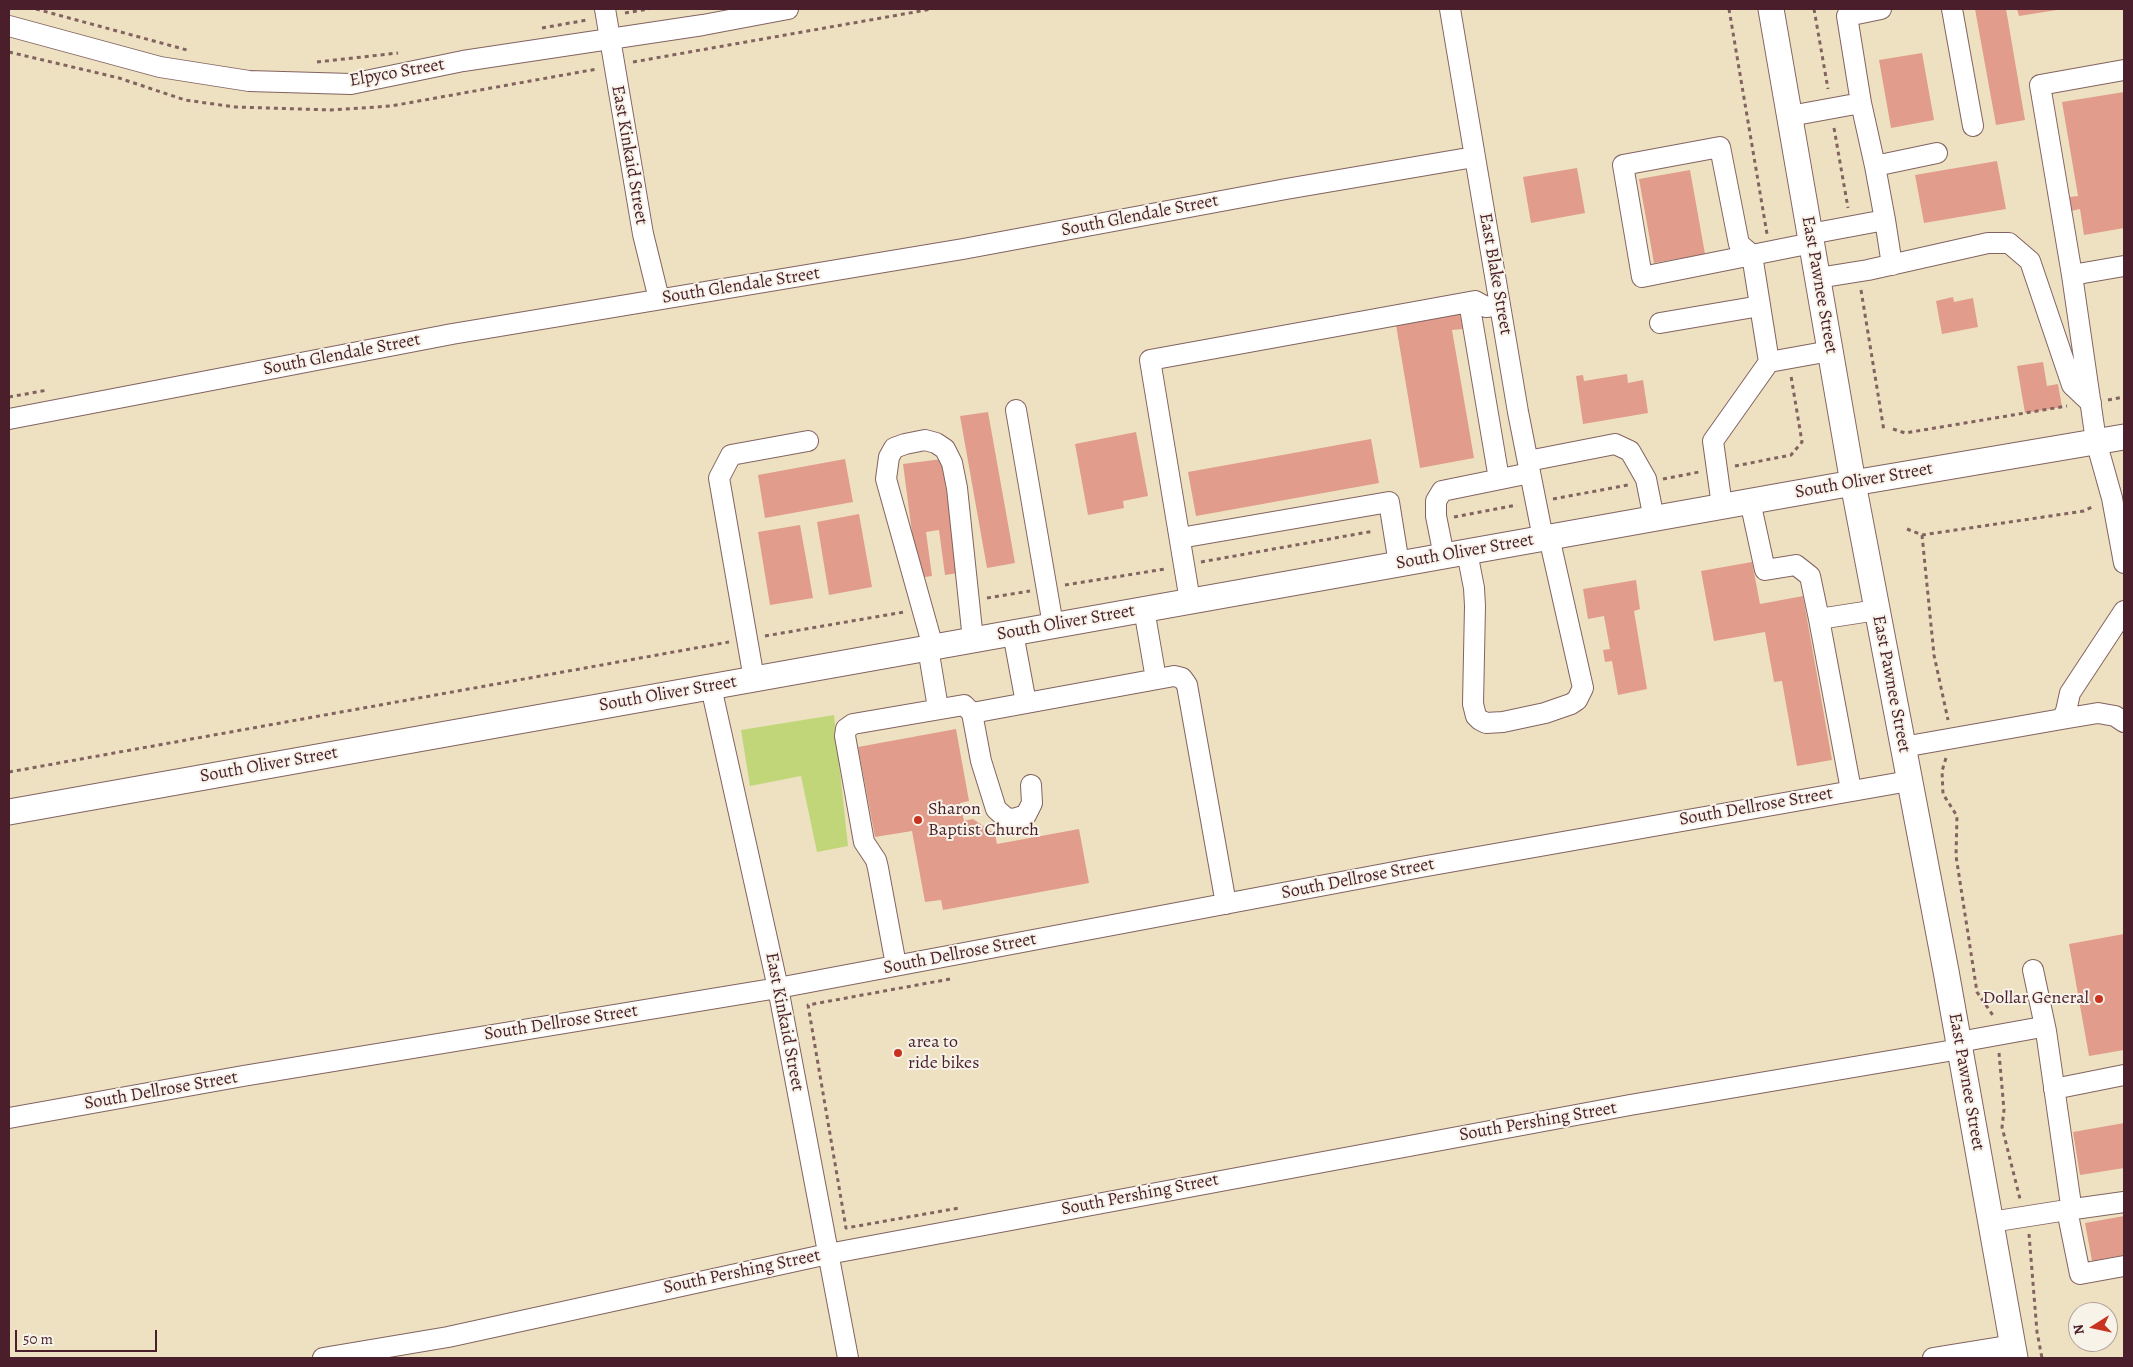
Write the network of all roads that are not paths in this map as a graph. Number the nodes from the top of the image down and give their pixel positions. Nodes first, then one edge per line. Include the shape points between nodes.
1 (788, 9) edge
2 (1450, 9) edge
3 (1771, 9) edge
4 (1881, 9) edge
5 (1952, 9) edge
6 (606, 12) edge
7 (9, 26) edge
8 (610, 39) junction
9 (2124, 70) edge
10 (1861, 102) junction
11 (1790, 116) junction
12 (1973, 126) dead end
13 (1937, 153) dead end
14 (1474, 157) junction
15 (1875, 166) junction
16 (1885, 220) junction
17 (1811, 238) junction
18 (1761, 254) junction
19 (1892, 265) junction
20 (2124, 266) edge
21 (2072, 275) junction
22 (1818, 278) junction
23 (659, 299) junction
24 (1469, 302) junction
25 (1500, 305) junction
26 (1760, 306) junction
27 (1660, 323) dead end
28 (1830, 351) junction
29 (1778, 360) junction
30 (2091, 403) junction
31 (1016, 410) dead end
32 (9, 419) edge
33 (2124, 437) edge
34 (808, 441) dead end
35 (2096, 441) junction
36 (1529, 467) junction
37 (1499, 479) junction
38 (1853, 483) junction
39 (1750, 501) junction
40 (1722, 506) junction
41 (1654, 518) junction
42 (1180, 538) junction
43 (1546, 538) junction
44 (1455, 554) junction
45 (2124, 563) edge
46 (1399, 564) junction
47 (1190, 601) junction
48 (1144, 610) junction
49 (1877, 610) junction
50 (2124, 610) edge
51 (1819, 619) junction
52 (1053, 626) junction
53 (1013, 633) junction
54 (973, 640) junction
55 (930, 647) junction
56 (754, 679) junction
57 (1156, 679) junction
58 (711, 686) junction
59 (1026, 703) junction
60 (938, 708) junction
61 (972, 713) junction
62 (2062, 719) junction
63 (2124, 722) edge
64 (1903, 747) junction
65 (1909, 780) junction
66 (1031, 785) dead end
67 (1851, 790) junction
68 (9, 812) edge
69 (1226, 904) junction
70 (896, 966) junction
71 (2033, 970) dead end
72 (778, 988) junction
73 (2046, 1031) junction
74 (1959, 1045) junction
75 (2124, 1075) edge
76 (2054, 1089) junction
77 (9, 1118) edge
78 (2124, 1202) edge
79 (2067, 1210) junction
80 (1991, 1222) junction
81 (828, 1254) junction
82 (2124, 1266) edge
83 (2014, 1351) edge
84 (324, 1358) edge
85 (848, 1358) edge
86 (1933, 1358) edge

1 - 8 street, Elpyco Street
2 - 14 street, East Blake Street
3 - 11 main road, East Pawnee Street
4 - 10 street via 1846,16
5 - 12 street
6 - 8 street, East Kinkaid Street
7 - 8 street, Elpyco Street via 160,67 249,81 351,84 463,61
8 - 23 street, East Kinkaid Street via 643,234
9 - 21 street via 2040,85
10 - 11 street
10 - 15 street
11 - 17 main road, East Pawnee Street
13 - 15 street
14 - 23 street, South Glendale Street via 963,249
14 - 25 street, East Blake Street
15 - 16 street
16 - 17 street
16 - 19 street
17 - 18 street
17 - 22 main road, East Pawnee Street
18 - 18 street via 1739,244 1720,147 1622,165 1642,277
18 - 26 street
19 - 22 street
19 - 30 street via 1988,243 2009,242 2030,261 2072,385
20 - 21 street
21 - 30 street
22 - 28 main road, East Pawnee Street
23 - 32 street, South Glendale Street via 452,334
24 - 25 street via 1475,301 1486,307
24 - 37 street
24 - 42 street via 1150,360
25 - 36 street, East Blake Street
26 - 27 street
26 - 29 street
28 - 29 street
28 - 38 main road, East Pawnee Street
29 - 40 street via 1713,441
30 - 35 street
31 - 52 street
33 - 35 main road, South Oliver Street
34 - 56 street via 731,455 719,478
35 - 38 main road, South Oliver Street
35 - 45 street via 2112,498
36 - 37 street
36 - 41 street via 1615,444 1630,451 1646,482
36 - 43 street, East Blake Street
37 - 44 street via 1442,491 1436,501 1437,520
38 - 39 main road, South Oliver Street
38 - 49 main road, East Pawnee Street
39 - 40 main road, South Oliver Street
39 - 51 street via 1765,570 1796,565 1810,576
40 - 41 main road, South Oliver Street
41 - 43 main road, South Oliver Street
42 - 46 street via 1389,502
42 - 47 street
43 - 44 main road, South Oliver Street
43 - 44 street, East Blake Street via 1583,688 1571,704 1503,722 1486,723 1476,716 1473,704 1474,588
44 - 46 main road, South Oliver Street
46 - 47 main road, South Oliver Street
47 - 48 main road, South Oliver Street
48 - 52 main road, South Oliver Street
48 - 57 street
49 - 51 street
49 - 64 main road, East Pawnee Street
50 - 62 street via 2070,693
51 - 67 street
52 - 53 main road, South Oliver Street
53 - 54 main road, South Oliver Street
53 - 59 street
54 - 55 main road, South Oliver Street
54 - 55 street via 952,463 945,449 925,440 894,448 889,457 886,478 923,609
55 - 56 main road, South Oliver Street
55 - 60 street
56 - 58 main road, South Oliver Street
57 - 59 street
57 - 69 street via 1179,676 1187,685
58 - 68 main road, South Oliver Street
58 - 72 street, East Kinkaid Street
59 - 61 street
60 - 61 street via 964,704
60 - 70 street via 853,724 845,732 864,842 876,860
61 - 66 street via 981,760 996,809 1006,818 1026,815 1032,803
62 - 63 street via 2098,713 2115,716
62 - 64 street
64 - 65 main road, East Pawnee Street
65 - 67 street, South Dellrose Street
65 - 74 main road, East Pawnee Street
67 - 69 street, South Dellrose Street
69 - 70 street, South Dellrose Street
70 - 72 street, South Dellrose Street
71 - 73 street
72 - 77 street, South Dellrose Street via 263,1072
72 - 81 street, East Kinkaid Street
73 - 74 street, South Pershing Street via 2042,1028
73 - 76 street
74 - 80 main road, East Pawnee Street
74 - 81 street, South Pershing Street
75 - 76 street
76 - 79 street via 2071,1205
78 - 79 street
79 - 80 street
79 - 82 street via 2080,1274
80 - 83 main road, East Pawnee Street
81 - 84 street, South Pershing Street via 448,1337
81 - 85 street, East Kinkaid Street
83 - 86 street

